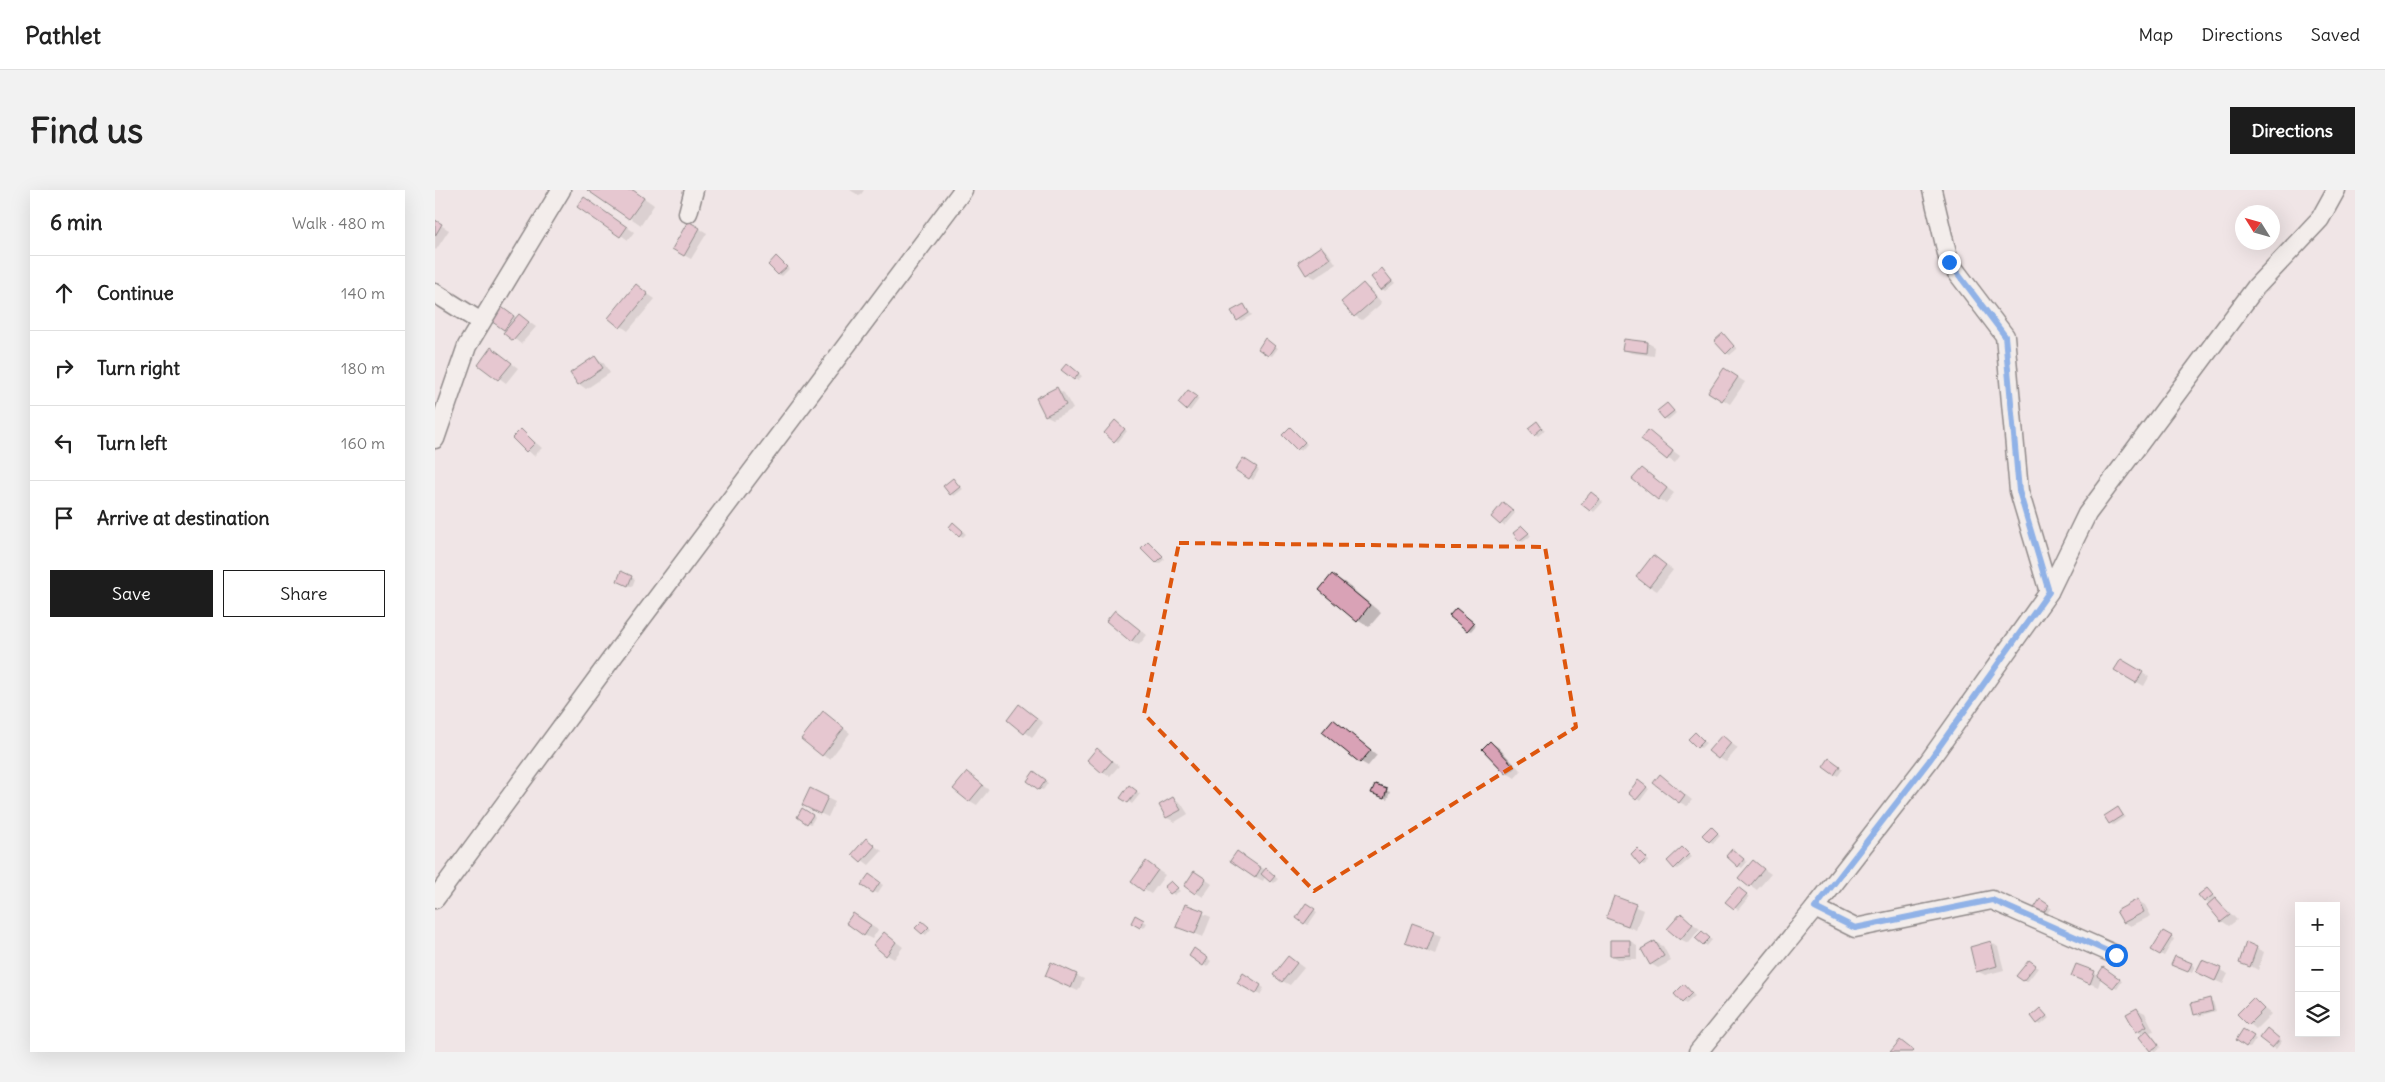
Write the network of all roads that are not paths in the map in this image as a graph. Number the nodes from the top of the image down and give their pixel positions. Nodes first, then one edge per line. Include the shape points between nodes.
1 (561, 190) edge
2 (694, 190) edge
3 (963, 190) edge
4 (1932, 190) edge
5 (2336, 190) edge
6 (688, 213) dead end
7 (435, 293) edge
8 (481, 322) junction
9 (435, 439) edge
10 (2049, 592) junction
11 (435, 899) edge
12 (1815, 908) junction
13 (2116, 955) dead end
14 (1698, 1052) edge

1 - 8 street
2 - 6 street
3 - 11 street
4 - 10 street via 1949,262 2005,336 2019,491
5 - 10 street via 2319,219 2256,287 2087,514
7 - 8 street
8 - 9 street via 467,346
10 - 12 street via 1929,761
12 - 13 street via 1855,928 1992,900
12 - 14 street

